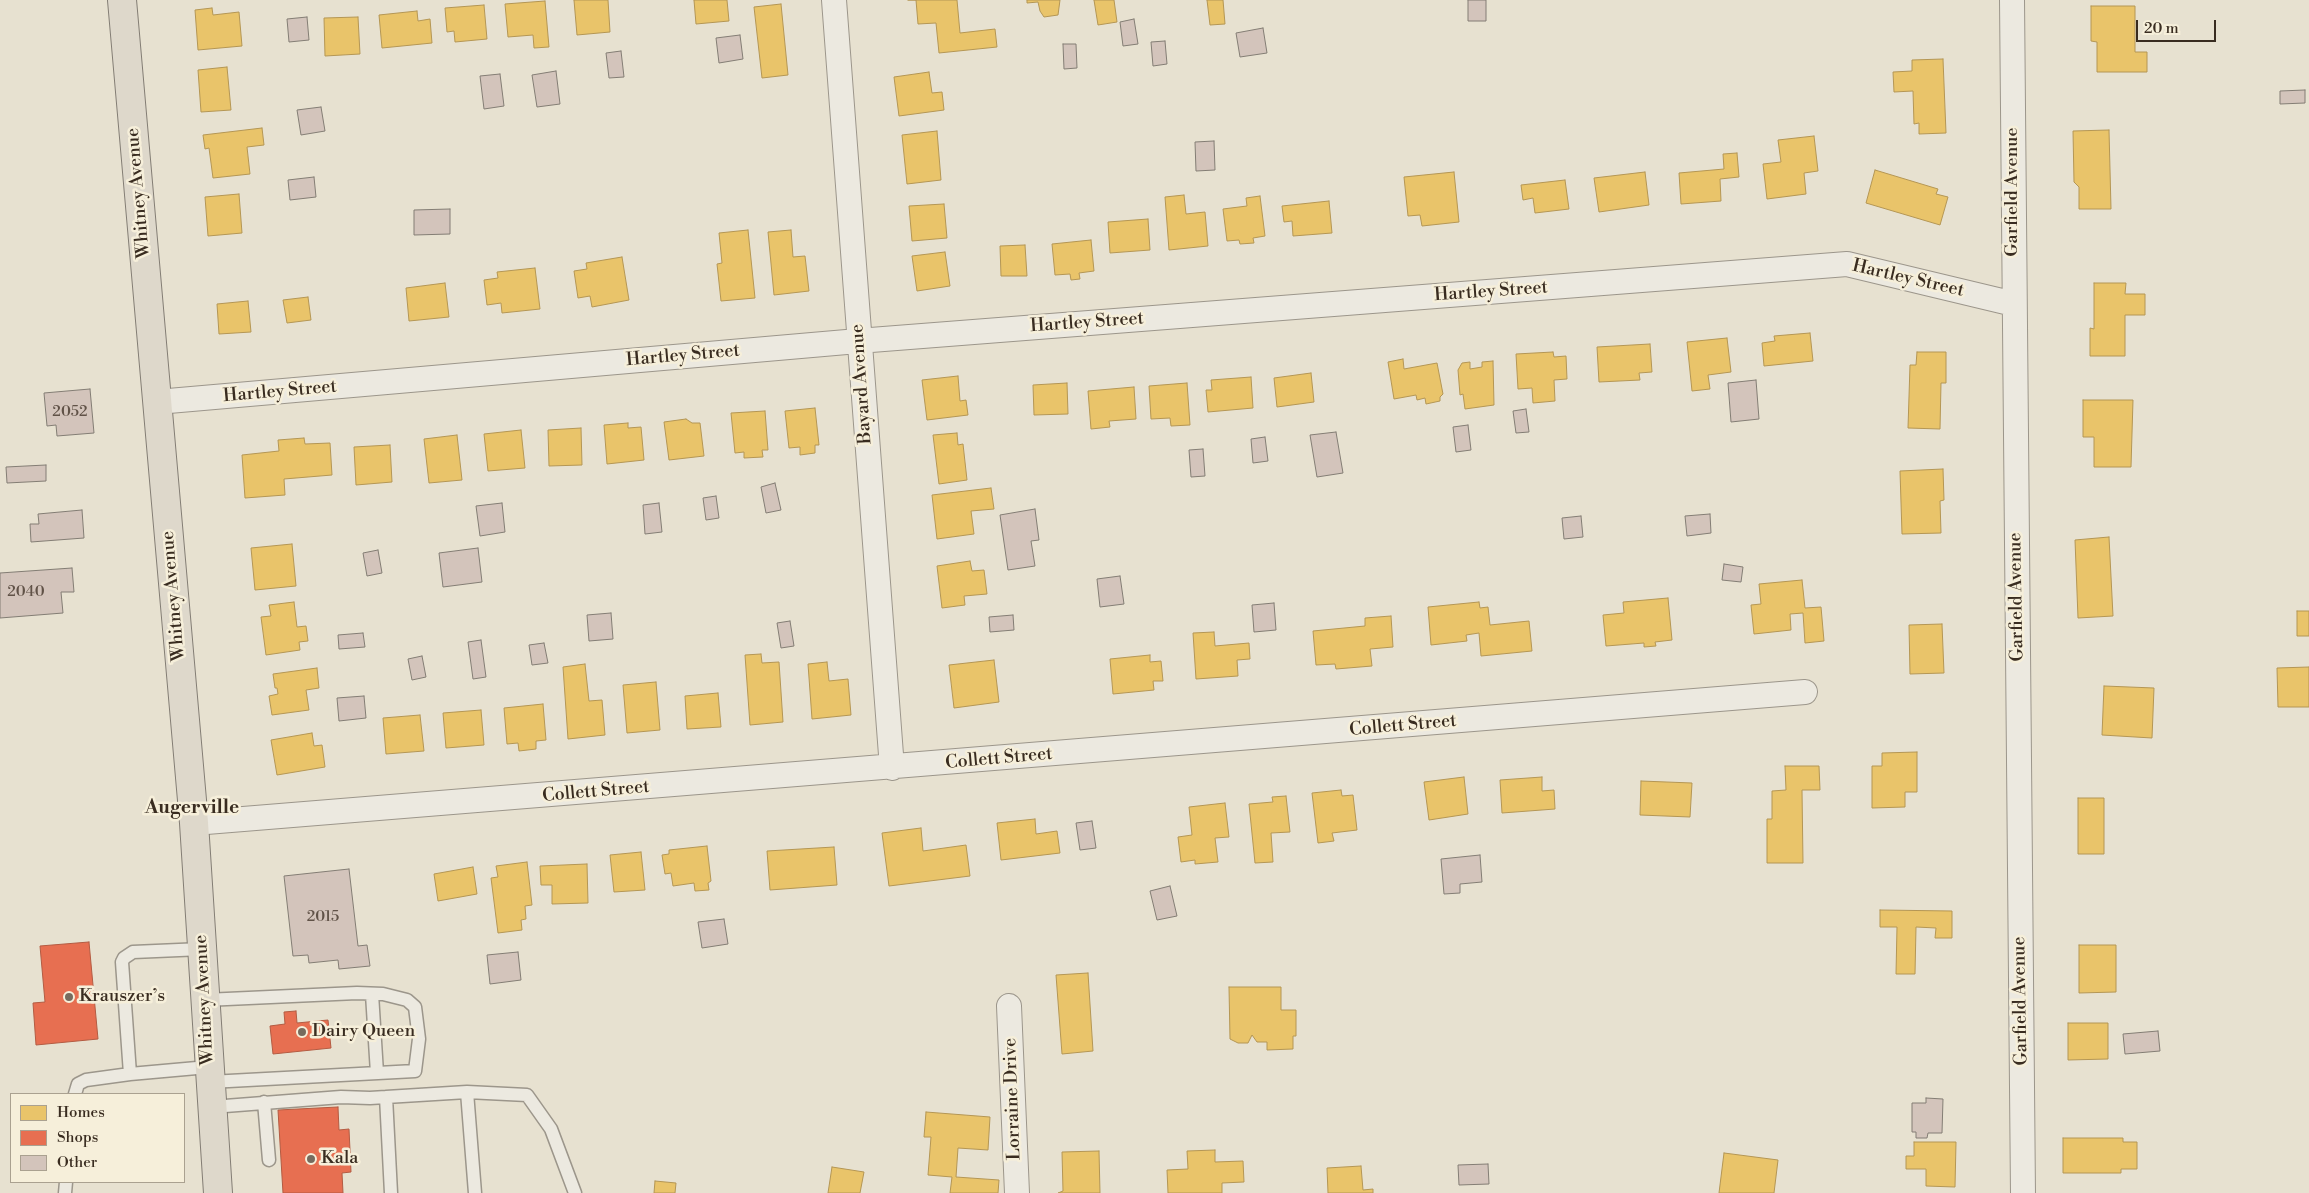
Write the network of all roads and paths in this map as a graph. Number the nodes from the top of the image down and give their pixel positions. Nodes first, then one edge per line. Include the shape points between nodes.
1 (122, 0) edge
2 (834, 0) edge
3 (2012, 0) edge
4 (2014, 304) junction
5 (858, 341) junction
6 (157, 402) junction
7 (1805, 692) dead end
8 (892, 768) junction
9 (194, 823) junction
10 (202, 949) junction
11 (372, 994) junction
12 (205, 1000) junction
13 (1009, 1006) dead end
14 (377, 1073) junction
15 (130, 1074) junction
16 (210, 1085) junction
17 (467, 1092) junction
18 (75, 1093) edge
19 (386, 1097) junction
20 (264, 1102) junction
21 (268, 1160) dead end
22 (218, 1193) edge
23 (391, 1193) edge
24 (475, 1193) edge
25 (575, 1193) edge
26 (1017, 1193) edge
27 (2023, 1193) edge

1 - 6 main road, Whitney Avenue
2 - 5 street, Bayard Avenue
3 - 4 street, Garfield Avenue
4 - 5 street, Hartley Street via 1847,264
4 - 27 street, Garfield Avenue
5 - 6 street, Hartley Street
5 - 8 street, Bayard Avenue
6 - 9 main road, Whitney Avenue
7 - 8 street, Collett Street
8 - 9 street, Collett Street
9 - 10 main road, Whitney Avenue
10 - 12 main road, Whitney Avenue
10 - 15 lane via 133,952 124,958
11 - 12 lane
11 - 14 lane
11 - 14 lane via 407,1000 415,1007 419,1039 415,1071
12 - 16 main road, Whitney Avenue
13 - 26 street, Lorraine Drive
14 - 16 lane
15 - 16 lane
15 - 18 lane via 86,1080 78,1084
16 - 20 lane
16 - 22 main road, Whitney Avenue
17 - 19 lane
17 - 24 lane
17 - 25 lane via 527,1095 551,1129
19 - 20 lane via 342,1096
19 - 23 lane
20 - 21 lane

